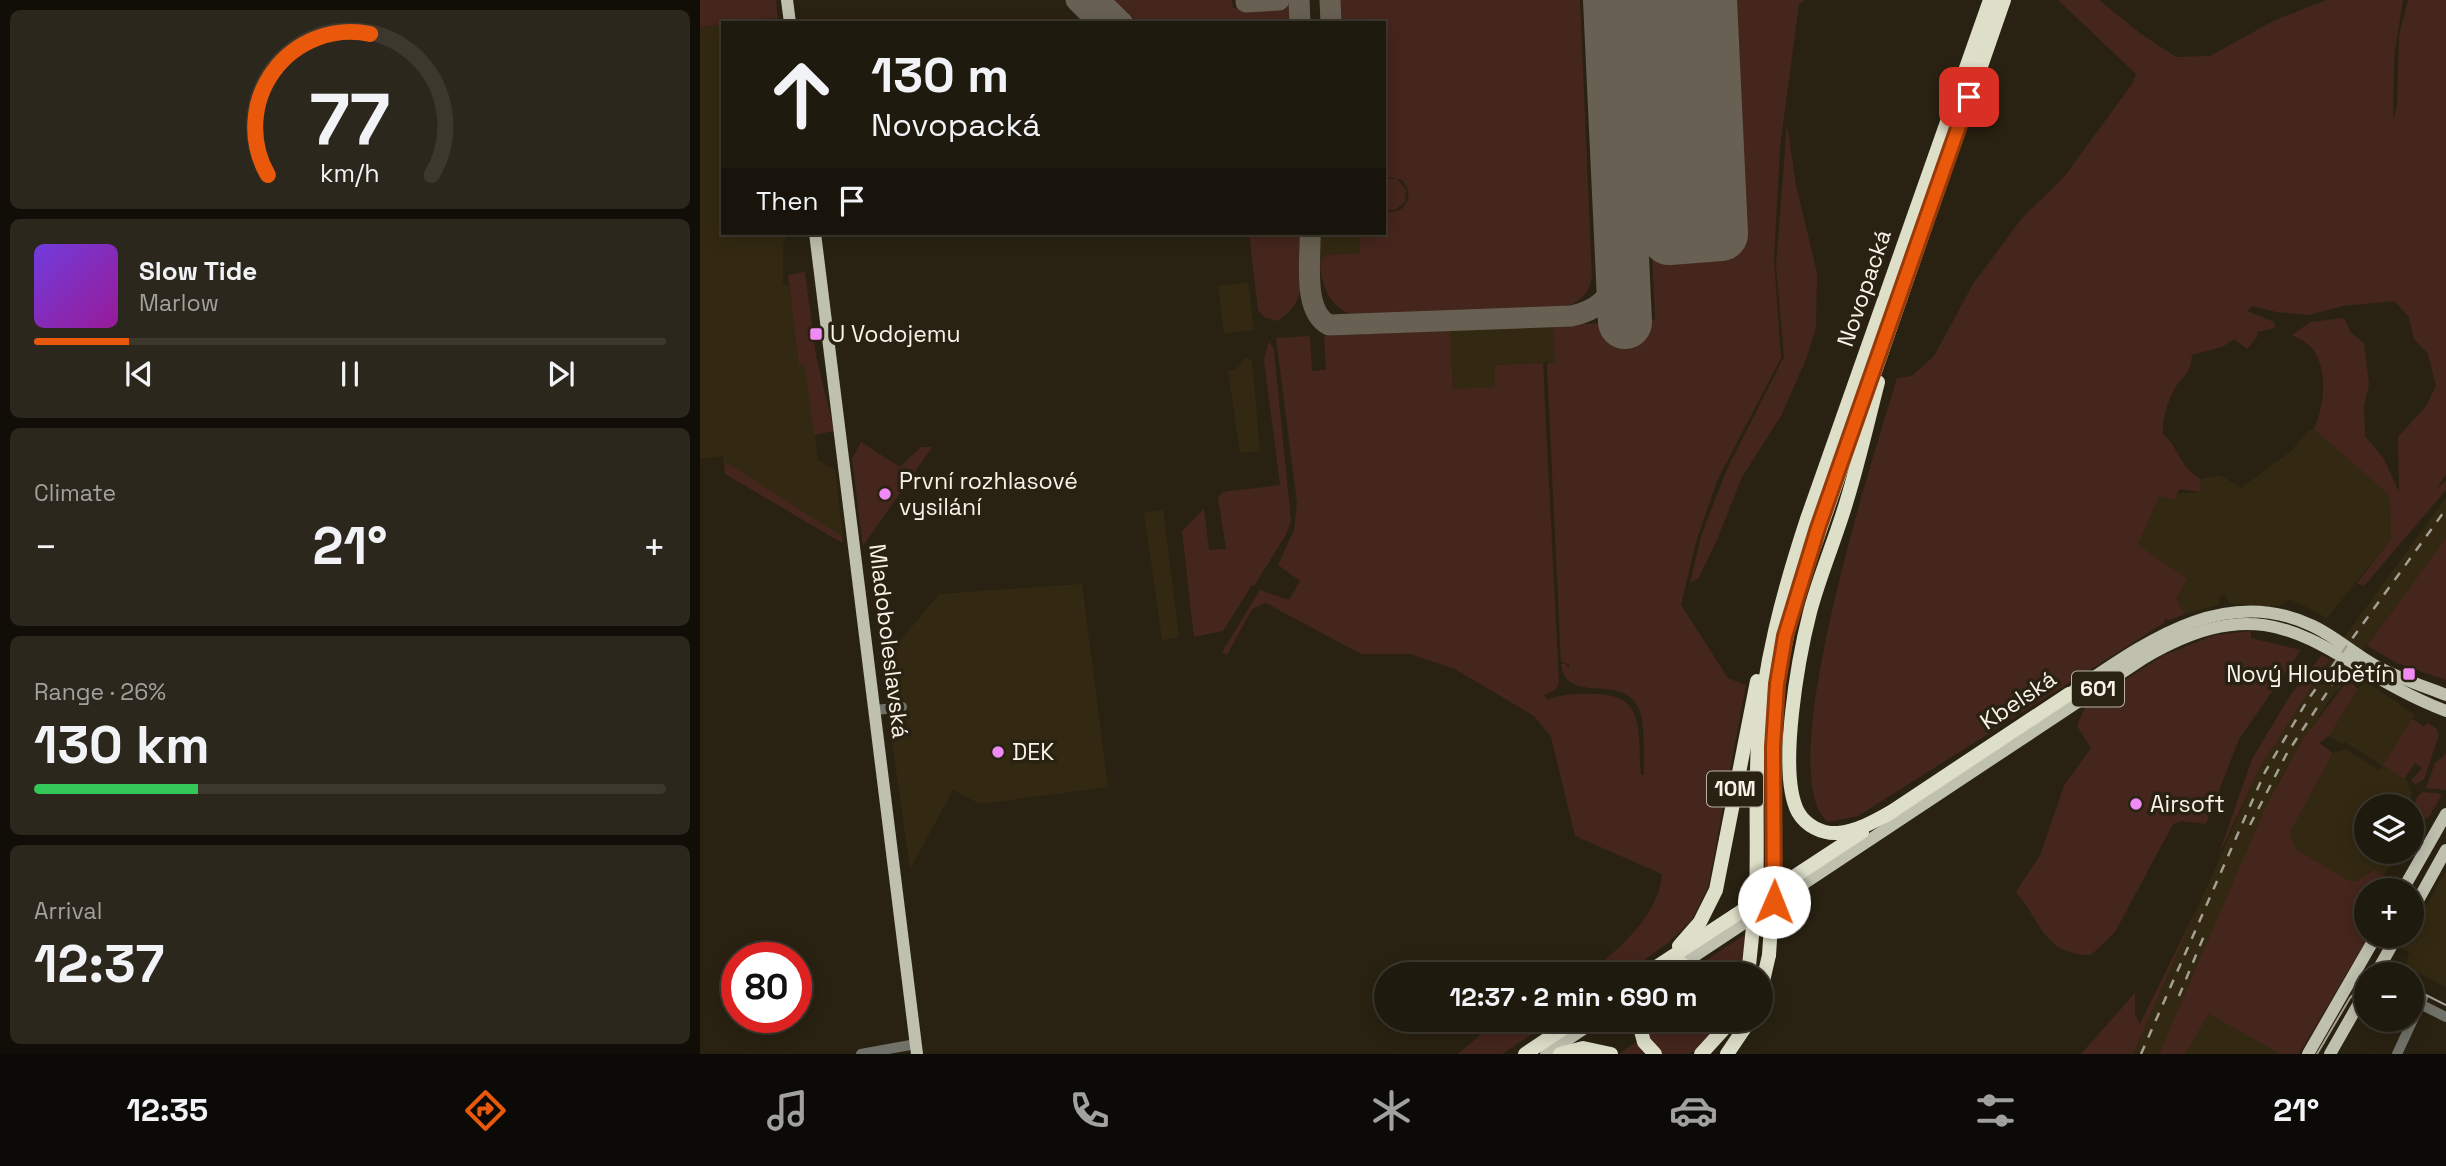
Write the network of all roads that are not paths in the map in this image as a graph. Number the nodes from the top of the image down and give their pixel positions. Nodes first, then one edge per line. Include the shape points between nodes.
1 (787, 0) edge
2 (1990, 0) edge
3 (2004, 0) edge
4 (790, 21) edge
5 (815, 235) edge
6 (1900, 292) junction
7 (1784, 593) junction
8 (2068, 694) joint
9 (2446, 695) edge
10 (2433, 706) junction
11 (902, 707) dead end
12 (876, 710) junction
13 (2446, 711) edge
14 (2446, 718) edge
15 (1893, 811) junction
16 (2446, 814) edge
17 (2446, 850) edge
18 (2409, 878) edge
19 (2424, 889) edge
20 (2369, 948) edge
21 (1668, 962) edge
22 (1675, 962) edge
23 (1685, 962) edge
24 (1749, 962) edge
25 (1766, 962) edge
26 (2354, 1012) edge
27 (2446, 1017) edge
28 (1558, 1032) edge
29 (1579, 1032) edge
30 (1641, 1032) edge
31 (1721, 1032) edge
32 (1742, 1032) edge
33 (917, 1049) edge
34 (1604, 1052) edge
35 (861, 1054) edge
36 (1525, 1054) edge
37 (1546, 1054) edge
38 (1560, 1054) edge
39 (1655, 1054) edge
40 (1701, 1054) edge
41 (1727, 1054) edge
42 (2308, 1054) edge
43 (2330, 1054) edge
44 (2397, 1054) edge

1 - 4 main road
2 - 7 highway, Novopacká / 10M
3 - 6 highway, Novopacká / 10M
5 - 12 main road, Mladoboleslavská
6 - 15 highway, 10M via 1848,498 1810,610 1797,672 1791,740 1795,801 1810,825 1825,832 1847,832
6 - 25 highway, Novopacká / 10M, bridge via 1791,611 1777,684 1773,925
7 - 21 highway, 10M via 1763,654 1713,898
7 - 24 highway, 10M, bridge via 1764,689
8 - 9 main road, Kbelská / 601 via 2178,626 2242,611 2299,620 2374,665
8 - 15 highway, Kbelská / 601
10 - 13 main road, Kbelská / 601
10 - 14 main road
10 - 23 main road, Kbelská / 601 via 2295,632 2256,624 2202,630 2144,658
11 - 12 street
12 - 33 main road, Mladoboleslavská
15 - 22 highway, Kbelská / 601
16 - 18 main road
17 - 19 main road
20 - 42 main road
26 - 43 main road
27 - 44 street via 2421,1001
28 - 36 highway
29 - 37 main road
30 - 39 highway
31 - 40 highway
32 - 41 highway
33 - 35 street
34 - 38 highway via 1575,1049

